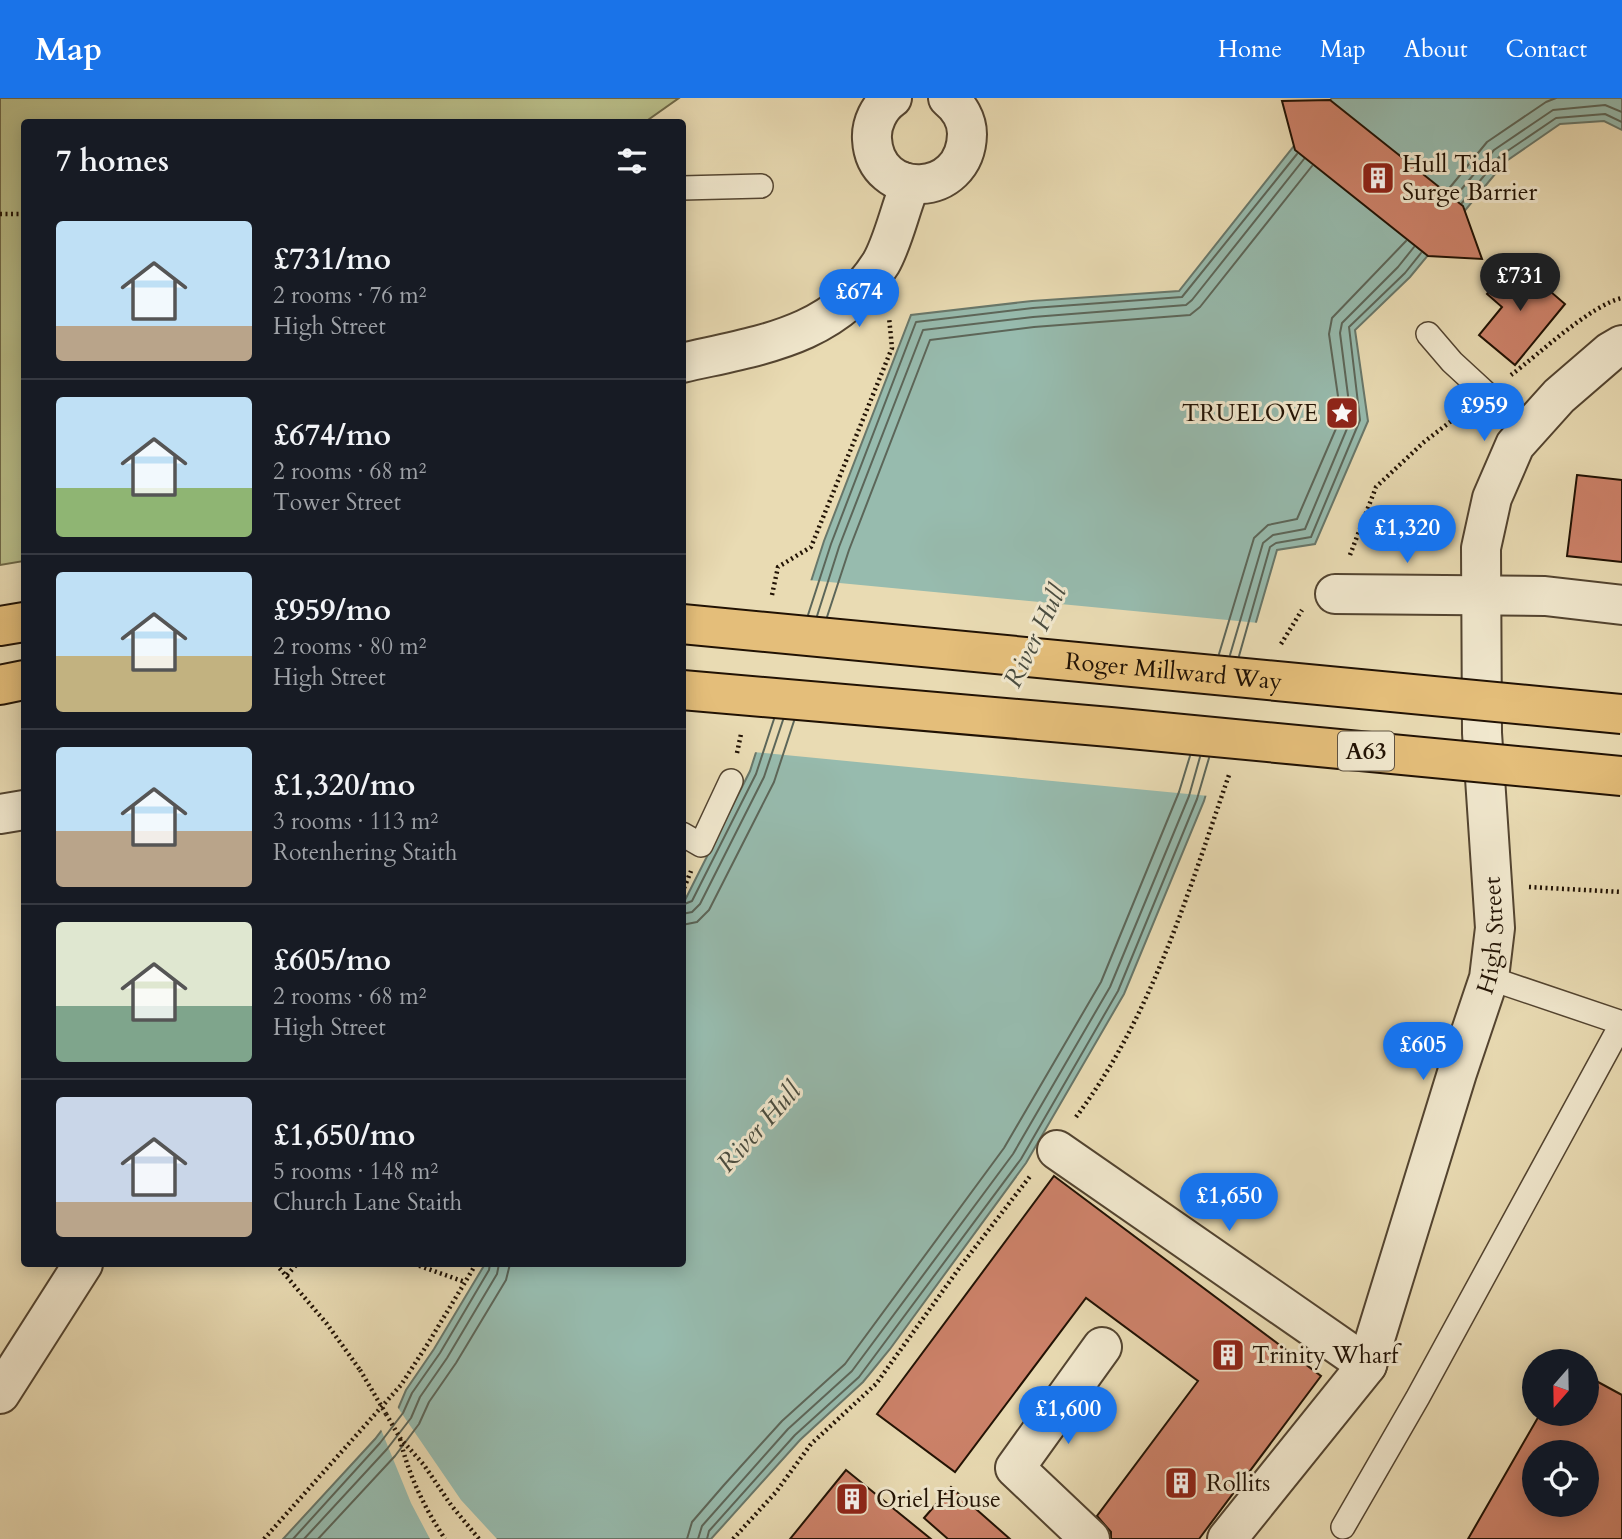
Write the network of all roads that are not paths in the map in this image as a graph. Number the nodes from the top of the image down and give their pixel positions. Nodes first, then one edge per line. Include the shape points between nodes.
1 (887, 99) edge
2 (963, 103) edge
3 (903, 182) junction
4 (761, 186) dead end
5 (686, 188) edge
6 (1428, 334) dead end
7 (1616, 349) edge
8 (686, 362) edge
9 (1527, 431) junction
10 (1335, 594) road end
11 (1481, 594) junction
12 (1622, 605) edge
13 (21, 622) edge
14 (686, 624) edge
15 (0, 626) edge
16 (21, 681) edge
17 (0, 685) edge
18 (686, 690) edge
19 (1615, 711) edge
20 (1622, 776) edge
21 (731, 781) road end
22 (21, 810) edge
23 (0, 814) edge
24 (692, 839) edge
25 (1489, 978) junction
26 (1057, 1150) road end
27 (81, 1267) edge
28 (1102, 1347) dead end
29 (1367, 1365) junction
30 (0, 1394) edge
31 (1343, 1527) dead end
32 (1230, 1538) edge
33 (1090, 1539) edge

1 - 3 street via 874,121 871,138 882,167
2 - 3 street via 967,146 954,171 929,184
3 - 8 street via 907,193 882,261 860,290 820,323 797,335
4 - 5 lane
6 - 9 lane
7 - 9 street, High Street via 1559,396
9 - 11 street, High Street via 1492,498 1481,548
10 - 11 street
11 - 12 street
11 - 25 street, High Street via 1482,733 1495,928
13 - 15 highway
14 - 19 highway, Roger Millward Way, bridge
16 - 17 highway
18 - 20 highway, A63, bridge
21 - 24 lane
22 - 23 street
25 - 29 street, High Street
25 - 31 lane via 1622,1023
26 - 29 street
27 - 30 street
28 - 33 street via 1015,1468
29 - 32 street, High Street

